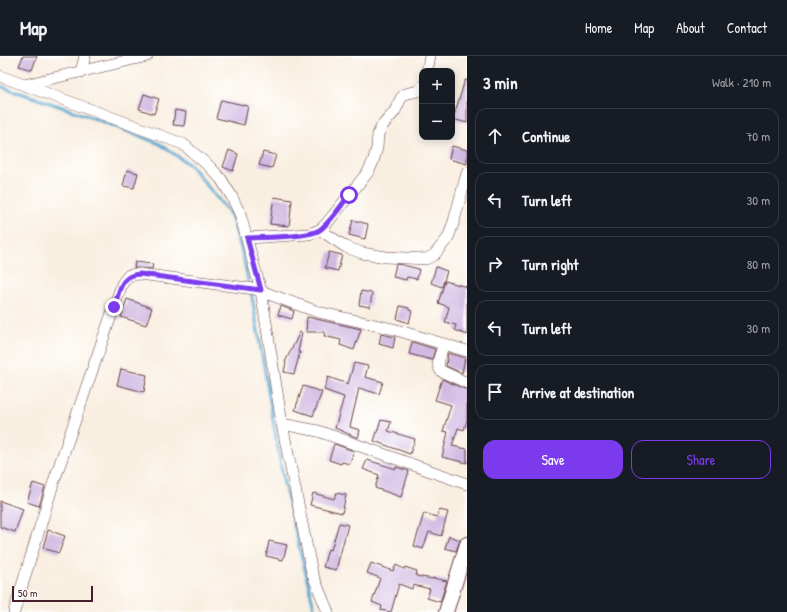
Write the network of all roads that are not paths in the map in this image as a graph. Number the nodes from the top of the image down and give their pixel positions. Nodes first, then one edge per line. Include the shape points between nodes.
1 (85, 56) edge
2 (147, 56) edge
3 (430, 56) edge
4 (427, 68) edge
5 (81, 72) junction
6 (0, 76) edge
7 (24, 85) junction
8 (419, 90) edge
9 (467, 173) edge
10 (320, 230) junction
11 (247, 238) junction
12 (254, 289) junction
13 (444, 344) junction
14 (467, 351) edge
15 (467, 382) edge
16 (282, 424) junction
17 (467, 484) edge
18 (467, 544) edge
19 (14, 612) edge
20 (328, 612) edge
21 (446, 612) edge

1 - 5 street
2 - 5 street
3 - 4 street
5 - 7 street
6 - 7 street
7 - 11 street via 183,144 221,179 240,214
8 - 10 street via 401,98 395,111 380,130 373,162 368,172
9 - 10 street via 448,238 434,255 426,259 362,253 346,248
10 - 11 street via 309,234
11 - 12 street
12 - 13 street via 318,312
12 - 16 street
12 - 19 street via 140,274 125,278 54,481
13 - 14 street
13 - 15 street via 439,368
16 - 17 street via 318,431
16 - 20 street via 312,573
18 - 21 main road

